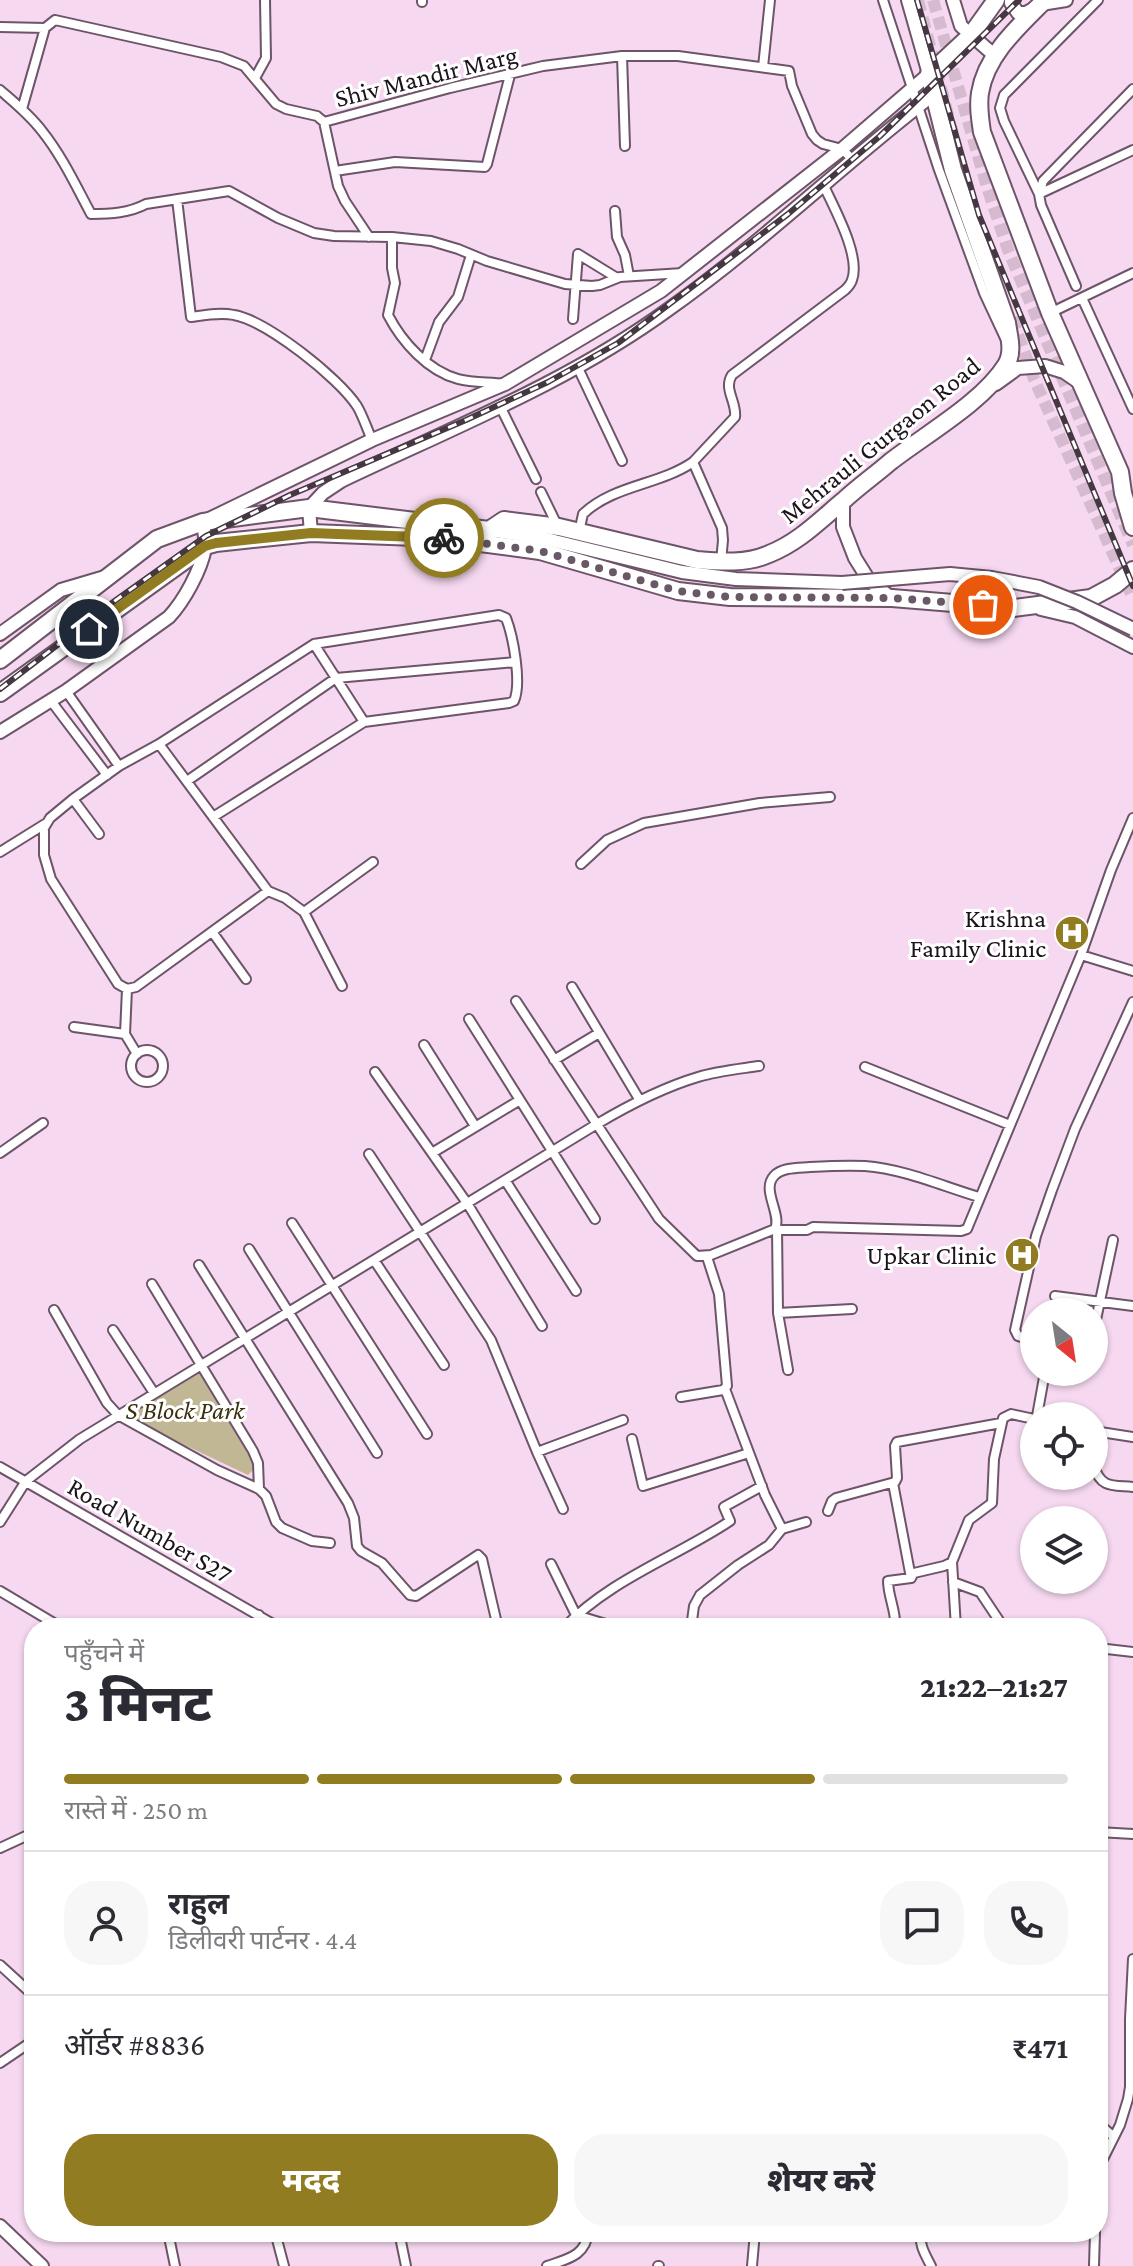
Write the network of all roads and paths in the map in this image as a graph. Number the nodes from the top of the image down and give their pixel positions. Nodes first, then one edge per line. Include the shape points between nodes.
1 (265, 0) edge
2 (770, 0) edge
3 (883, 0) edge
4 (908, 0) edge
5 (953, 0) edge
6 (996, 0) edge
7 (1011, 0) edge
8 (1066, 0) edge
9 (1098, 0) edge
10 (1043, 2) edge
11 (0, 27) edge
12 (45, 28) junction
13 (971, 35) junction
14 (994, 55) junction
15 (622, 56) junction
16 (763, 67) junction
17 (929, 74) junction
18 (510, 75) junction
19 (255, 78) junction
20 (913, 89) junction
21 (1133, 89) edge
22 (0, 90) edge
23 (934, 94) junction
24 (918, 106) junction
25 (22, 109) junction
26 (324, 122) junction
27 (625, 146) dead end
28 (842, 149) junction
29 (1133, 150) edge
30 (854, 161) junction
31 (335, 171) junction
32 (824, 186) junction
33 (1039, 194) junction
34 (177, 199) junction
35 (615, 211) dead end
36 (369, 237) junction
37 (392, 237) junction
38 (471, 255) junction
39 (683, 273) junction
40 (1133, 273) edge
41 (629, 276) junction
42 (617, 278) junction
43 (577, 285) junction
44 (1076, 286) dead end
45 (1082, 298) junction
46 (1050, 313) junction
47 (573, 319) dead end
48 (1011, 349) junction
49 (425, 360) junction
50 (578, 368) junction
51 (507, 382) junction
52 (1080, 383) junction
53 (990, 388) junction
54 (519, 397) junction
55 (500, 406) junction
56 (1133, 409) edge
57 (372, 440) junction
58 (622, 461) dead end
59 (693, 462) junction
60 (305, 472) junction
61 (1120, 472) junction
62 (536, 479) dead end
63 (541, 492) dead end
64 (324, 493) junction
65 (1133, 494) edge
66 (843, 500) junction
67 (309, 508) junction
68 (203, 522) junction
69 (559, 527) junction
70 (1133, 527) edge
71 (489, 530) junction
72 (311, 533) junction
73 (579, 533) junction
74 (205, 546) junction
75 (721, 562) junction
76 (1133, 570) edge
77 (109, 575) junction
78 (892, 598) junction
79 (1014, 608) junction
80 (1133, 629) edge
81 (0, 634) edge
82 (314, 644) junction
83 (1133, 647) edge
84 (0, 660) edge
85 (515, 662) junction
86 (336, 678) junction
87 (66, 691) junction
88 (0, 693) edge
89 (51, 701) junction
90 (364, 722) junction
91 (0, 732) edge
92 (159, 744) junction
93 (119, 766) junction
94 (107, 775) junction
95 (187, 781) junction
96 (830, 797) dead end
97 (73, 799) junction
98 (213, 817) junction
99 (1133, 818) edge
100 (46, 824) junction
101 (99, 834) dead end
102 (0, 852) edge
103 (373, 862) dead end
104 (581, 864) dead end
105 (268, 891) junction
106 (304, 912) junction
107 (213, 933) junction
108 (1081, 955) junction
109 (1133, 971) edge
110 (246, 979) dead end
111 (342, 986) dead end
112 (572, 987) dead end
113 (127, 989) junction
114 (516, 1001) dead end
115 (1133, 1002) edge
116 (469, 1019) dead end
117 (74, 1027) dead end
118 (599, 1033) junction
119 (125, 1034) junction
120 (424, 1045) dead end
121 (137, 1054) dead end
122 (554, 1060) junction
123 (759, 1066) dead end
124 (865, 1067) dead end
125 (375, 1072) dead end
126 (639, 1099) junction
127 (520, 1100) junction
128 (43, 1123) dead end
129 (597, 1124) junction
130 (1010, 1125) junction
131 (475, 1126) junction
132 (551, 1152) junction
133 (0, 1153) edge
134 (432, 1153) junction
135 (369, 1154) dead end
136 (505, 1180) junction
137 (979, 1197) junction
138 (467, 1203) junction
139 (595, 1219) dead end
140 (292, 1223) dead end
141 (777, 1228) junction
142 (421, 1231) junction
143 (1113, 1240) dead end
144 (249, 1249) dead end
145 (707, 1257) junction
146 (374, 1260) junction
147 (199, 1265) dead end
148 (152, 1284) dead end
149 (330, 1286) junction
150 (576, 1291) dead end
151 (1055, 1296) dead end
152 (1022, 1298) edge
153 (1070, 1298) edge
154 (1102, 1298) edge
155 (1108, 1303) edge
156 (1020, 1305) edge
157 (1133, 1306) edge
158 (852, 1309) dead end
159 (54, 1310) dead end
160 (289, 1311) junction
161 (778, 1313) junction
162 (542, 1326) dead end
163 (113, 1330) dead end
164 (1020, 1337) edge
165 (245, 1338) junction
166 (201, 1365) junction
167 (444, 1365) dead end
168 (788, 1370) dead end
169 (725, 1389) junction
170 (154, 1393) junction
171 (681, 1397) dead end
172 (118, 1415) junction
173 (1020, 1415) edge
174 (623, 1420) dead end
175 (1001, 1423) junction
176 (1108, 1433) edge
177 (427, 1434) dead end
178 (1133, 1437) edge
179 (632, 1439) dead end
180 (537, 1452) junction
181 (377, 1453) dead end
182 (749, 1453) junction
183 (0, 1467) edge
184 (26, 1481) junction
185 (893, 1483) junction
186 (1108, 1484) edge
187 (762, 1486) junction
188 (1133, 1487) edge
189 (259, 1489) junction
190 (563, 1509) dead end
191 (828, 1511) dead end
192 (0, 1522) edge
193 (806, 1522) dead end
194 (782, 1529) junction
195 (330, 1543) dead end
196 (952, 1562) junction
197 (551, 1564) dead end
198 (911, 1578) junction
199 (953, 1582) junction
200 (0, 1591) edge
201 (259, 1615) junction
202 (576, 1615) junction
203 (45, 1618) edge
204 (257, 1618) edge
205 (264, 1618) edge
206 (496, 1618) edge
207 (573, 1618) edge
208 (586, 1618) edge
209 (692, 1618) edge
210 (896, 1618) edge
211 (955, 1618) edge
212 (997, 1618) edge
213 (1108, 1649) edge
214 (1133, 1652) edge
215 (1108, 1833) edge
216 (1133, 1834) edge
217 (24, 1837) edge
218 (0, 1848) edge
219 (1133, 1959) edge
220 (0, 1965) edge
221 (24, 1987) edge
222 (24, 2047) edge
223 (0, 2063) edge
224 (1108, 2132) edge
225 (1114, 2137) junction
226 (1108, 2149) edge
227 (0, 2226) edge
228 (170, 2242) edge
229 (278, 2242) edge
230 (401, 2242) edge
231 (587, 2242) edge
232 (754, 2242) edge
233 (920, 2242) edge
234 (1095, 2242) edge
235 (42, 2266) edge
236 (175, 2266) edge
237 (284, 2266) edge
238 (406, 2266) edge
239 (547, 2266) edge
240 (752, 2266) edge
241 (931, 2266) edge
242 (1094, 2266) edge

1 - 19 street via 266,58
2 - 16 street
3 - 20 street
4 - 17 street
5 - 13 street via 961,26
6 - 13 highway
7 - 10 street via 1018,13
8 - 10 street
9 - 33 street via 1004,95 1000,108
10 - 14 highway
11 - 12 street, Shiv Mandir Marg
12 - 19 street, Shiv Mandir Marg via 55,20 221,57 244,66
12 - 25 street
13 - 14 street
13 - 17 highway
14 - 46 highway via 980,91 982,132
15 - 16 street, Shiv Mandir Marg via 678,56
15 - 18 street, Shiv Mandir Marg
15 - 27 street
16 - 28 street, Shiv Mandir Marg via 789,71 812,134 823,144
17 - 20 street
17 - 23 highway, Mehrauli Gurgaon Road
18 - 26 street, Shiv Mandir Marg
18 - 31 street via 485,167 395,162
19 - 26 street, Shiv Mandir Marg via 276,104
20 - 24 street
20 - 28 street
21 - 33 street via 1043,181
22 - 25 street
23 - 24 street
23 - 48 highway, Mehrauli Gurgaon Road
24 - 30 street
24 - 48 street via 984,293
25 - 34 street via 44,133 91,214
26 - 31 street
28 - 30 street
28 - 39 street
29 - 33 street
30 - 32 street
31 - 36 street via 341,195
32 - 50 street via 669,309
32 - 59 street via 844,227 853,260 852,282 732,375 728,381 735,417
33 - 44 street
34 - 36 street via 229,191 303,229 327,236
34 - 57 street via 191,317 236,315 297,349 350,397
35 - 41 street
36 - 37 street
37 - 38 street via 439,243
37 - 49 street via 395,283 388,315
38 - 43 street
38 - 49 street via 458,297 439,322
39 - 41 street
39 - 51 street
40 - 45 street
41 - 42 street
42 - 43 street
42 - 43 street via 578,254
43 - 47 street
45 - 46 street
45 - 56 street
46 - 52 highway
48 - 53 highway, Mehrauli Gurgaon Road
49 - 51 street via 459,379
50 - 54 street
50 - 58 street
51 - 54 street
51 - 57 street
52 - 53 street via 1045,366 1018,368
52 - 61 highway
53 - 66 highway, Mehrauli Gurgaon Road
54 - 55 street
55 - 62 street
55 - 64 street
57 - 60 street
59 - 73 street via 596,504 583,514
59 - 75 street via 722,528
60 - 64 street
60 - 68 street
61 - 65 street
61 - 70 highway
63 - 69 street
64 - 67 street
66 - 75 highway, Mehrauli Gurgaon Road via 801,538 769,555
66 - 78 street via 843,527 855,558 870,582
67 - 68 highway, Mehrauli Gurgaon Road
67 - 71 highway, Mehrauli Gurgaon Road
67 - 72 street
68 - 74 street
68 - 77 highway, Mehrauli Gurgaon Road via 157,539
69 - 71 highway, Mehrauli Gurgaon Road via 504,520
69 - 73 highway, Mehrauli Gurgaon Road
71 - 80 street, bridge via 736,579 842,583 950,574 992,578 1039,587
72 - 74 highway
72 - 78 highway via 442,538 540,551 678,591 730,597
73 - 75 highway, Mehrauli Gurgaon Road
74 - 87 street via 188,590 169,617
74 - 88 highway
76 - 79 highway via 1091,598
77 - 81 street via 61,590
77 - 84 highway, Mehrauli Gurgaon Road
78 - 79 highway
79 - 83 street via 1058,611
82 - 85 street via 499,615 508,622
82 - 86 street
82 - 92 street
85 - 86 street
85 - 90 street via 517,696 509,703
86 - 90 street
86 - 95 street
87 - 89 street
87 - 93 street
89 - 91 street
89 - 94 street
90 - 98 street
92 - 93 street
92 - 95 street
93 - 94 street
94 - 97 street
95 - 98 street
96 - 104 street via 644,823 607,840
97 - 100 street
97 - 101 street
98 - 105 street
99 - 108 street
100 - 102 street
100 - 113 street via 45,863 51,879 118,984
103 - 106 street
105 - 106 street
105 - 107 street
106 - 111 street
107 - 110 street
107 - 113 street
108 - 109 street
108 - 130 street
112 - 118 street
113 - 119 street
114 - 122 street
115 - 152 street via 1075,1129 1036,1236
116 - 127 street
117 - 119 street
118 - 122 street
118 - 126 street
119 - 121 street
120 - 131 street
122 - 129 street
123 - 126 street via 701,1076
124 - 130 street
125 - 134 street
126 - 129 street
127 - 131 street
127 - 132 street
128 - 133 street
129 - 132 street
129 - 145 street via 659,1219 692,1253
130 - 137 street
131 - 134 street
132 - 136 street
132 - 139 street
134 - 138 street
135 - 142 street
136 - 138 street
136 - 150 street
137 - 141 street via 969,1226 961,1231
137 - 141 street via 883,1169 792,1169 771,1181
138 - 142 street
138 - 162 street
140 - 149 street
141 - 145 street
141 - 161 street
142 - 146 street
142 - 180 street via 494,1345
143 - 154 street
144 - 160 street
145 - 169 street via 719,1294
146 - 149 street
146 - 167 street
147 - 165 street
148 - 166 street
149 - 160 street
149 - 177 street
151 - 153 street
155 - 157 street
156 - 164 street via 1015,1327
158 - 161 street
159 - 172 street
160 - 165 street
160 - 181 street
161 - 168 street
163 - 170 street
165 - 166 street
165 - 206 street via 348,1503 357,1546 416,1596 478,1555
166 - 170 street
166 - 189 street via 255,1455
169 - 171 street
169 - 182 street
170 - 172 street
172 - 184 street
172 - 189 street
173 - 175 street via 1005,1415
174 - 180 street
175 - 185 street via 897,1442
175 - 196 street via 992,1503 969,1520
176 - 178 street
179 - 182 street via 643,1486
180 - 190 street
182 - 187 street
183 - 184 street, Road Number S27
184 - 192 street
184 - 201 street, Road Number S27
185 - 191 street via 836,1498
185 - 198 street
186 - 188 street
187 - 194 street
187 - 202 street via 724,1507 730,1521 606,1592
189 - 195 street via 282,1528
193 - 194 street
194 - 209 street via 769,1545 697,1598
196 - 198 street
196 - 199 street
197 - 202 street
198 - 210 street via 888,1581
199 - 211 street
199 - 212 street via 980,1592
200 - 203 street
201 - 204 street
201 - 205 street, Road Number S27
202 - 207 street
202 - 208 street
213 - 214 street
215 - 216 street
217 - 218 street
219 - 225 street via 1130,2087
220 - 221 street
222 - 223 street
224 - 225 street
225 - 226 street
227 - 235 street
228 - 236 street
229 - 237 street
230 - 238 street
231 - 239 street via 577,2254
232 - 240 street
233 - 241 street
234 - 242 street

